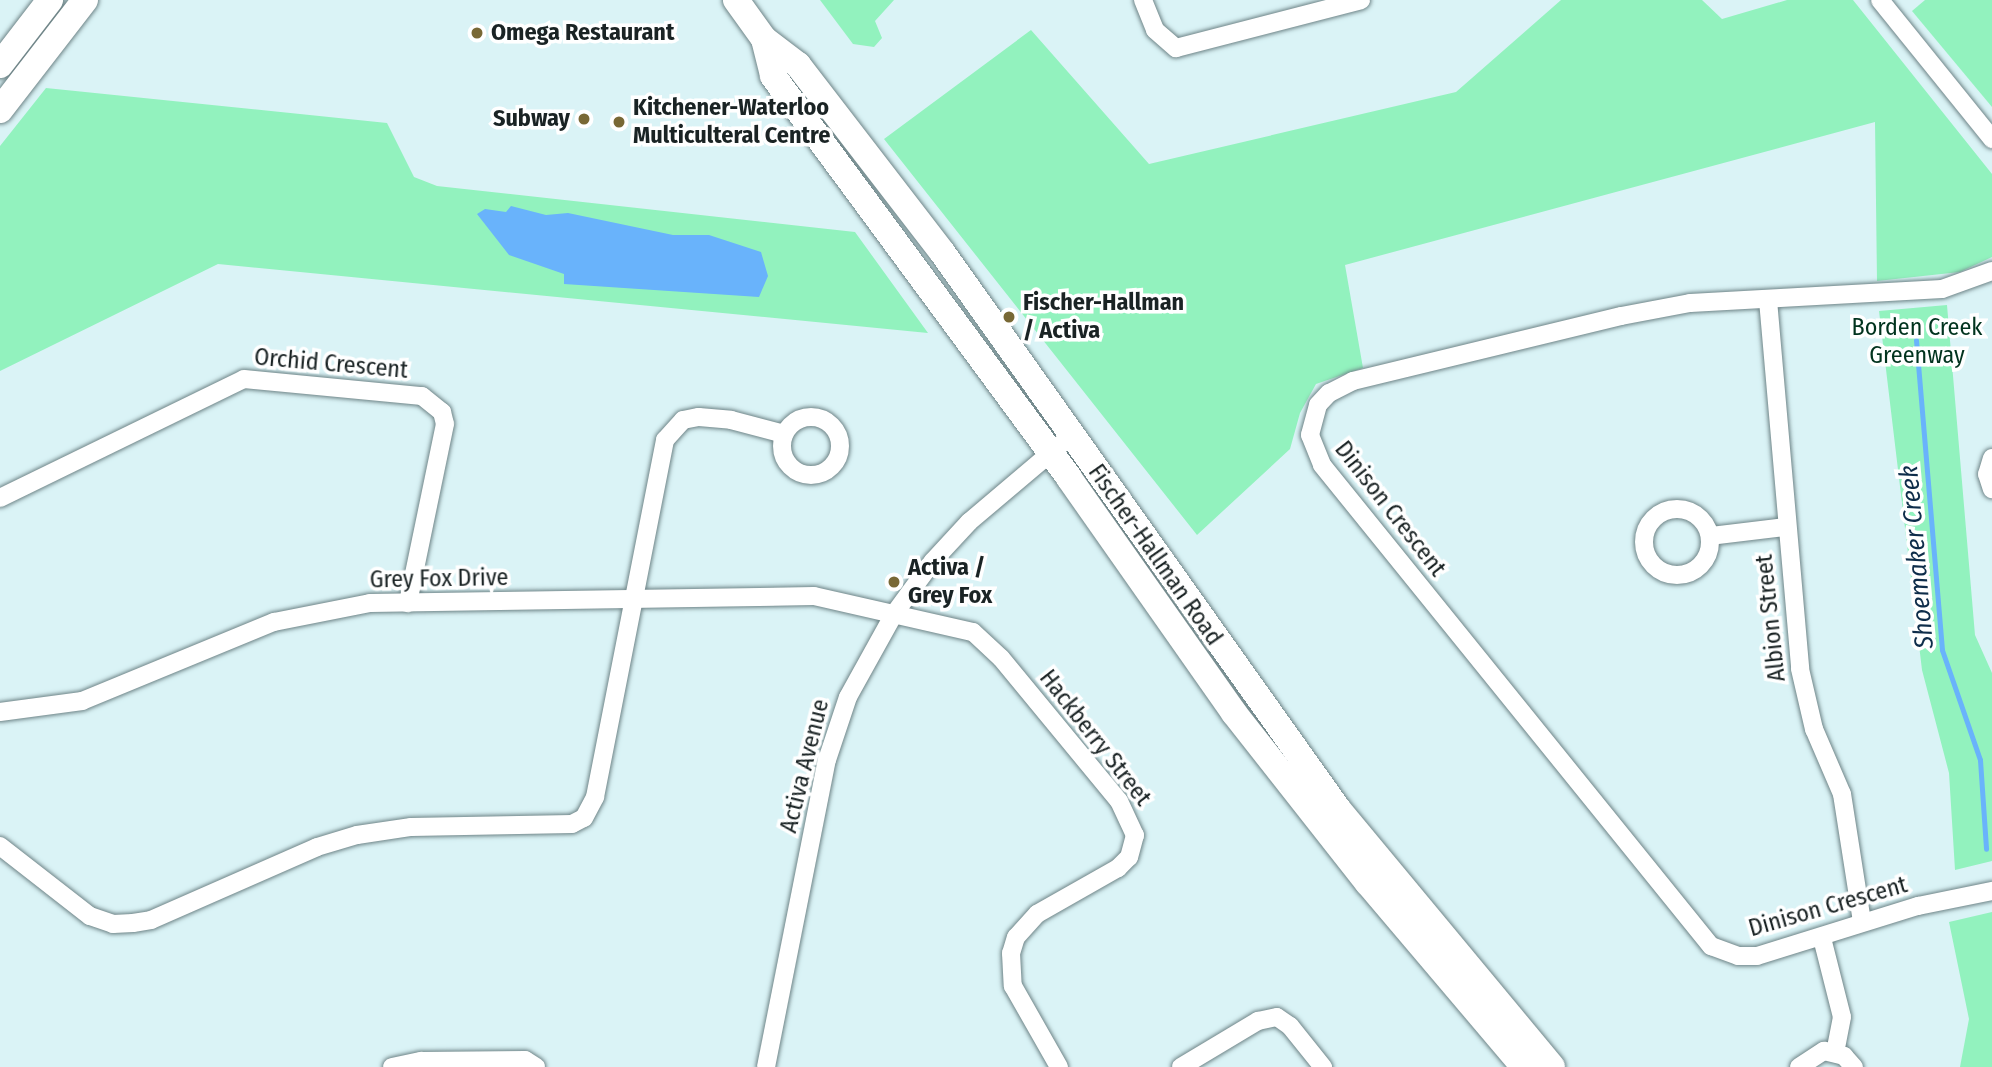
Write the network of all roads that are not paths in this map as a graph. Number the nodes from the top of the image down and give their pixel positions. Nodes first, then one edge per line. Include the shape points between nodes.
1 (50, 0) edge
2 (85, 0) edge
3 (736, 0) edge
4 (1143, 0) edge
5 (1361, 0) edge
6 (1880, 0) edge
7 (764, 39) junction
8 (0, 65) edge
9 (0, 110) edge
10 (1992, 139) edge
11 (1992, 271) edge
12 (1768, 300) junction
13 (784, 434) dead end
14 (1073, 434) junction
15 (1051, 453) junction
16 (1992, 458) edge
17 (1992, 489) edge
18 (0, 498) edge
19 (1785, 527) junction
20 (1710, 536) dead end
21 (634, 600) junction
22 (408, 603) junction
23 (894, 614) junction
24 (0, 712) edge
25 (0, 846) edge
26 (1992, 891) edge
27 (1862, 922) junction
28 (1822, 938) junction
29 (1835, 1052) junction
30 (392, 1067) edge
31 (536, 1067) edge
32 (766, 1067) edge
33 (1059, 1067) edge
34 (1181, 1067) edge
35 (1323, 1067) edge
36 (1524, 1067) edge
37 (1552, 1067) edge
38 (1799, 1067) edge
39 (1854, 1067) edge

1 - 8 main road
2 - 9 main road
3 - 7 main road, Fischer-Hallman Road
4 - 5 street via 1155,30 1176,48
6 - 10 street
7 - 14 main road, Fischer-Hallman Road via 798,65 942,252
7 - 15 main road, Fischer-Hallman Road via 773,76
11 - 12 street, Dinison Crescent via 1942,289
12 - 19 street, Albion Street
12 - 28 street, Dinison Crescent via 1690,303 1621,316 1353,381 1329,393 1318,405 1310,435 1322,465 1698,935 1738,957
13 - 21 street via 699,417 673,429 665,440
14 - 15 street, Activa Avenue
14 - 37 main road, Fischer-Hallman Road via 1214,641 1338,809
15 - 23 street, Activa Avenue via 970,522
15 - 36 main road, Fischer-Hallman Road via 1234,713 1368,883
16 - 17 street via 1987,474
18 - 22 street, Orchid Crescent via 244,379 422,396 442,412 445,424
19 - 20 street
19 - 27 street, Albion Street via 1805,698 1842,794
21 - 22 street, Grey Fox Drive
21 - 23 street, Grey Fox Drive via 814,596
21 - 25 street via 595,797 591,809 572,824 411,827 357,835 317,847 151,920 113,924 90,916
22 - 24 street, Grey Fox Drive via 370,603 274,622 82,701
23 - 32 street, Activa Avenue via 848,697 827,760
23 - 33 street, Hackberry Street via 973,632 1001,658 1132,821 1135,835 1129,857 1037,914 1016,937 1011,953 1013,986
26 - 27 street, Dinison Crescent
27 - 28 street, Dinison Crescent
28 - 29 street via 1842,1017
29 - 38 street via 1813,1054
29 - 39 street
30 - 31 street via 421,1061 525,1060
34 - 35 street via 1258,1021 1277,1017

